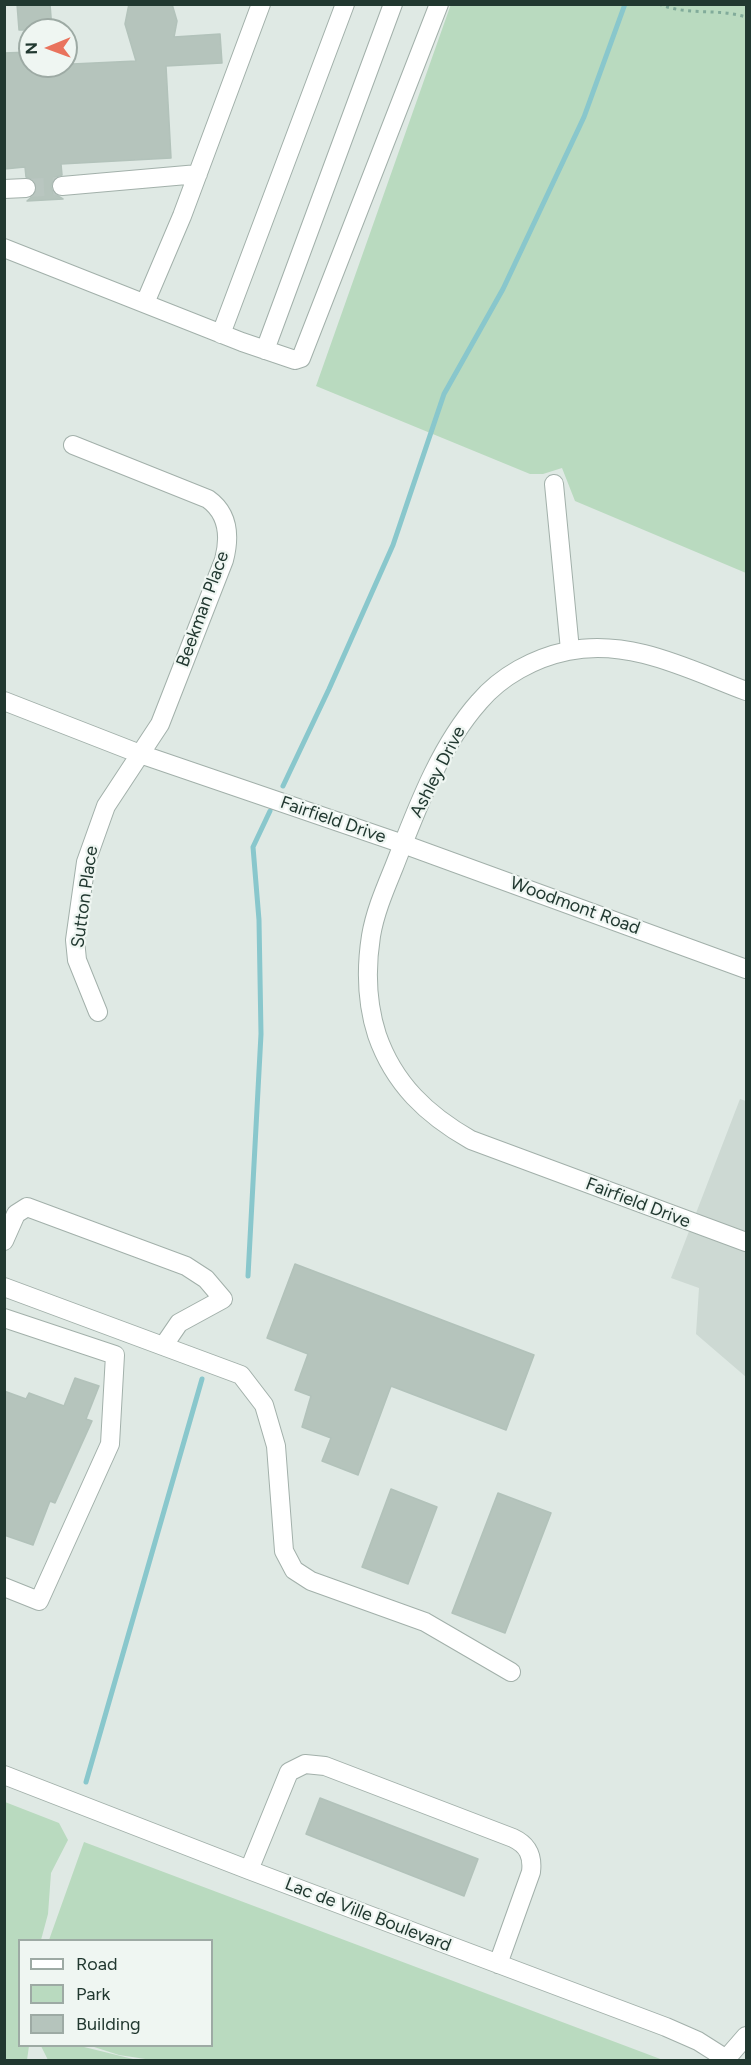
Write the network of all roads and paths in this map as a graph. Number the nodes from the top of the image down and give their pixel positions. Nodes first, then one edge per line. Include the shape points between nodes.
1 (261, 4) edge
2 (345, 4) edge
3 (393, 4) edge
4 (439, 4) edge
5 (659, 4) edge
6 (747, 17) edge
7 (198, 174) junction
8 (62, 186) tunnel mouth
9 (26, 188) tunnel mouth
10 (4, 189) edge
11 (4, 248) edge
12 (145, 303) junction
13 (221, 334) junction
14 (265, 350) junction
15 (73, 445) dead end
16 (554, 483) dead end
17 (570, 650) junction
18 (747, 691) edge
19 (4, 701) edge
20 (140, 754) junction
21 (403, 844) junction
22 (747, 969) edge
23 (98, 1012) dead end
24 (4, 1241) edge
25 (747, 1242) edge
26 (4, 1287) edge
27 (4, 1318) edge
28 (164, 1345) junction
29 (4, 1587) edge
30 (510, 1672) dead end
31 (4, 1775) edge
32 (249, 1870) junction
33 (498, 1964) junction
34 (747, 2036) edge
35 (727, 2060) edge

1 - 7 street
2 - 13 street
3 - 14 street
4 - 14 street via 301,358 294,360
5 - 6 path via 675,11 728,11
7 - 8 street
7 - 12 street
9 - 10 street
11 - 12 street
12 - 13 street
13 - 14 street
15 - 20 street, Beekman Place via 208,499 220,511 228,532 224,560 160,724
16 - 17 street
17 - 18 street, Ashley Drive via 605,648 639,652
17 - 21 street, Ashley Drive via 532,662 480,701 443,756
19 - 20 street, Fairfield Drive
20 - 21 street, Fairfield Drive
20 - 23 street, Sutton Place via 106,806 86,862 75,940 77,960
21 - 22 street, Woodmont Road
21 - 25 street, Fairfield Drive via 372,934 368,981 376,1033 412,1096 429,1113 471,1140
24 - 28 street via 16,1214 27,1207 186,1266 206,1279 223,1299 180,1323
26 - 28 street
27 - 29 street via 115,1355 110,1444 39,1601
28 - 30 street via 240,1375 264,1405 276,1446 284,1551 294,1570 312,1581 425,1622
31 - 32 street, Lac de Ville Boulevard
32 - 33 street, Lac de Ville Boulevard
32 - 33 street via 289,1772 305,1764 325,1766 525,1846 532,1865 530,1879
33 - 35 street, Lac de Ville Boulevard via 688,2036
34 - 35 street

